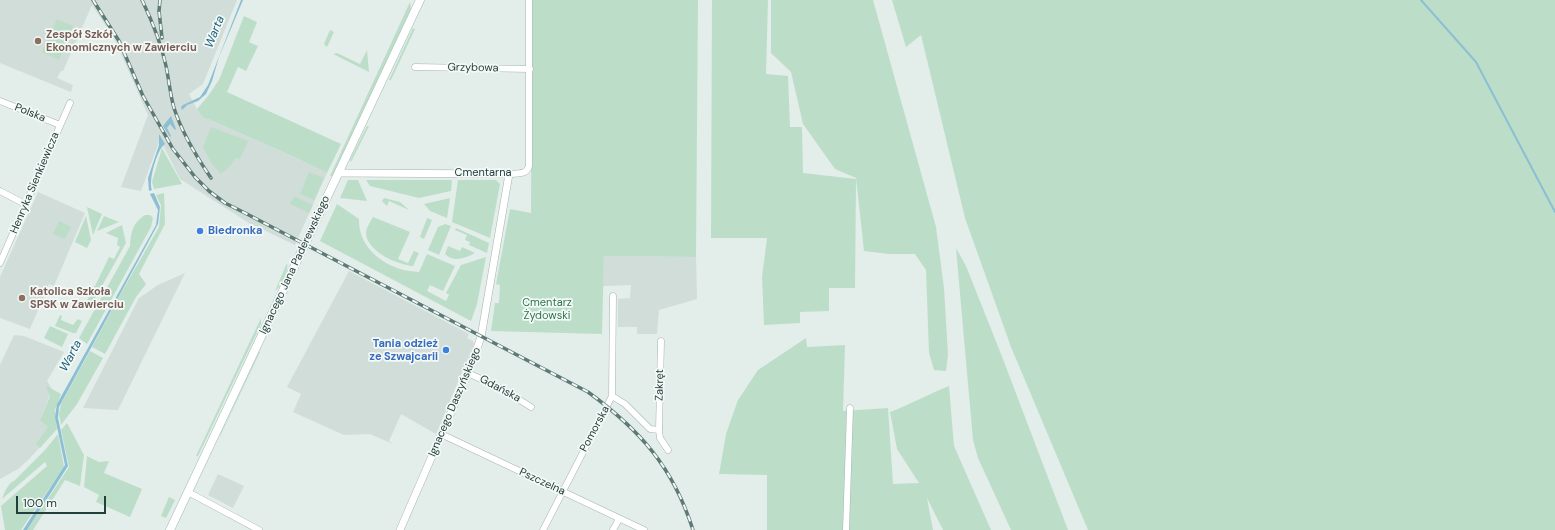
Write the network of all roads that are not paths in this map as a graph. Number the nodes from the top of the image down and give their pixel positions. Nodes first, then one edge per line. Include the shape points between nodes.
1 (420, 0) edge
2 (529, 0) edge
3 (415, 67) dead end
4 (530, 69) junction
5 (0, 101) edge
6 (70, 103) dead end
7 (60, 125) junction
8 (339, 174) junction
9 (509, 174) junction
10 (0, 191) edge
11 (25, 204) junction
12 (3, 248) edge
13 (0, 263) edge
14 (613, 296) dead end
15 (660, 341) dead end
16 (468, 374) junction
17 (612, 396) junction
18 (531, 407) dead end
19 (850, 408) dead end
20 (660, 430) junction
21 (441, 434) junction
22 (668, 450) dead end
23 (188, 492) junction
24 (562, 492) junction
25 (619, 519) junction
26 (170, 530) edge
27 (259, 530) edge
28 (400, 530) edge
29 (543, 530) edge
30 (613, 530) edge
31 (644, 530) edge
32 (846, 530) edge

1 - 8 main road, Ignacego Jana Paderewskiego
2 - 4 street, Cmentarna
3 - 4 street, Grzybowa
4 - 9 street, Cmentarna via 529,166 525,172
5 - 7 street, Polska
6 - 7 street, Henryka Sienkiewicza
7 - 11 street, Henryka Sienkiewicza
8 - 9 street, Cmentarna
8 - 23 main road, Ignacego Jana Paderewskiego
9 - 16 street, Ignacego Daszyńskiego via 482,337
10 - 11 street
11 - 12 street, Henryka Sienkiewicza
12 - 13 street, Henryka Sienkiewicza
14 - 17 street, Pomorska
15 - 20 street, Zakręt
16 - 18 street, Gdańska via 502,388
16 - 21 street, Ignacego Daszyńskiego
17 - 20 street via 625,404 650,429
17 - 24 street, Pomorska
19 - 32 street
20 - 22 street, Zakręt via 660,438
21 - 24 street, Pszczelna
21 - 28 street, Ignacego Daszyńskiego
23 - 26 main road, Ignacego Jana Paderewskiego
23 - 27 street
24 - 25 street, Pszczelna
24 - 29 street, Pomorska
25 - 30 street
25 - 31 street, Pszczelna

